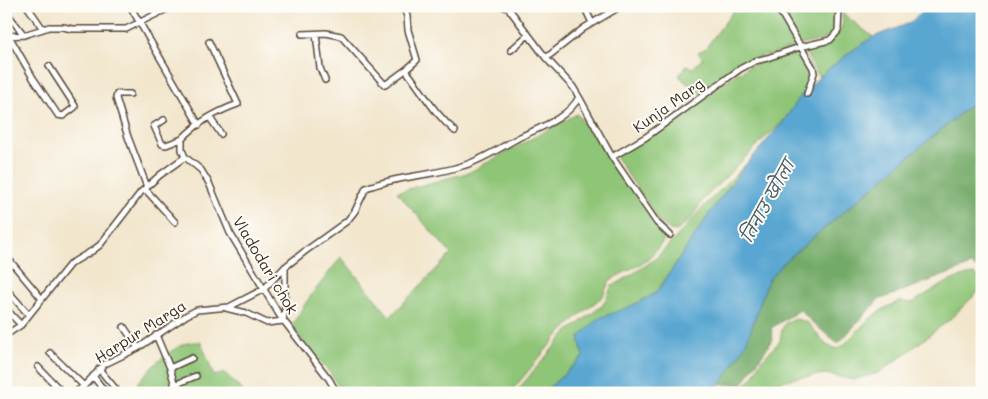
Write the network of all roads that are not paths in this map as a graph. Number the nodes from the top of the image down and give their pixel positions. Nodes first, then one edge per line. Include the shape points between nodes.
1 (28, 6) edge
2 (130, 6) edge
3 (173, 6) edge
4 (404, 6) edge
5 (584, 6) edge
6 (621, 6) edge
7 (776, 6) edge
8 (508, 7) edge
9 (839, 10) dead end
10 (6, 12) edge
11 (140, 22) junction
12 (592, 23) junction
13 (43, 29) junction
14 (302, 34) dead end
15 (316, 34) junction
16 (24, 35) junction
17 (528, 35) junction
18 (8, 36) edge
19 (209, 42) dead end
20 (800, 47) junction
21 (511, 50) dead end
22 (546, 58) junction
23 (49, 66) dead end
24 (407, 69) junction
25 (325, 80) dead end
26 (130, 94) dead end
27 (807, 94) dead end
28 (579, 97) junction
29 (210, 118) junction
30 (164, 120) dead end
31 (199, 125) junction
32 (455, 131) dead end
33 (221, 134) dead end
34 (182, 139) junction
35 (185, 157) junction
36 (612, 157) junction
37 (146, 188) junction
38 (175, 222) dead end
39 (670, 235) dead end
40 (6, 256) edge
41 (285, 267) junction
42 (6, 289) edge
43 (264, 289) junction
44 (42, 299) junction
45 (224, 307) junction
46 (6, 309) edge
47 (29, 315) junction
48 (284, 321) junction
49 (21, 325) junction
50 (124, 327) dead end
51 (6, 335) edge
52 (156, 335) junction
53 (138, 348) junction
54 (50, 353) dead end
55 (192, 358) dead end
56 (38, 368) dead end
57 (170, 368) junction
58 (99, 369) junction
59 (93, 376) junction
60 (196, 376) dead end
61 (174, 385) junction
62 (80, 390) edge
63 (63, 393) edge
64 (106, 393) edge
65 (119, 393) edge
66 (176, 393) edge
67 (337, 393) edge

1 - 13 street
2 - 11 street
3 - 11 street
4 - 24 street via 417,60
5 - 12 street
6 - 12 street
7 - 20 street
8 - 17 street
9 - 20 street, Kunja Marg via 838,31 830,40
10 - 16 street
11 - 13 street via 126,28
11 - 31 street
12 - 22 street
13 - 16 street
14 - 15 street
15 - 24 street via 342,36 385,85
15 - 25 street via 320,68
16 - 18 street
17 - 21 street
17 - 22 street
18 - 23 street via 60,116 75,106
19 - 29 street via 238,104
20 - 27 street via 814,73
20 - 36 street, Kunja Marg via 740,69 646,137
22 - 28 street
24 - 32 street via 428,104
26 - 37 street via 118,94 116,98
28 - 36 street
28 - 41 street, Harpur Marga via 575,105 550,124 482,158 462,166 366,188 352,215
29 - 31 street
29 - 33 street
30 - 34 street via 155,125 161,143 164,145
31 - 34 street
34 - 35 street
35 - 37 street
35 - 43 street, Vladodari chok via 201,170 209,183 230,233
36 - 39 street via 657,223
37 - 38 street
37 - 44 street via 100,245 70,264
40 - 44 street
41 - 43 street, Harpur Marga
41 - 48 street
42 - 47 street
43 - 45 street, Harpur Marga
43 - 48 street, Vladodari chok
44 - 47 street
45 - 48 street via 267,323
45 - 52 street, Harpur Marga via 197,310
46 - 49 street
47 - 49 street
48 - 67 street, Vladodari chok
49 - 51 street
50 - 53 street
52 - 53 street, Harpur Marga
52 - 57 street
53 - 58 street, Harpur Marga
54 - 62 street
55 - 57 street
56 - 63 street
57 - 61 street
58 - 59 street, Harpur Marga
58 - 65 street
59 - 62 street, Harpur Marga
59 - 64 street
60 - 61 street
61 - 66 street

